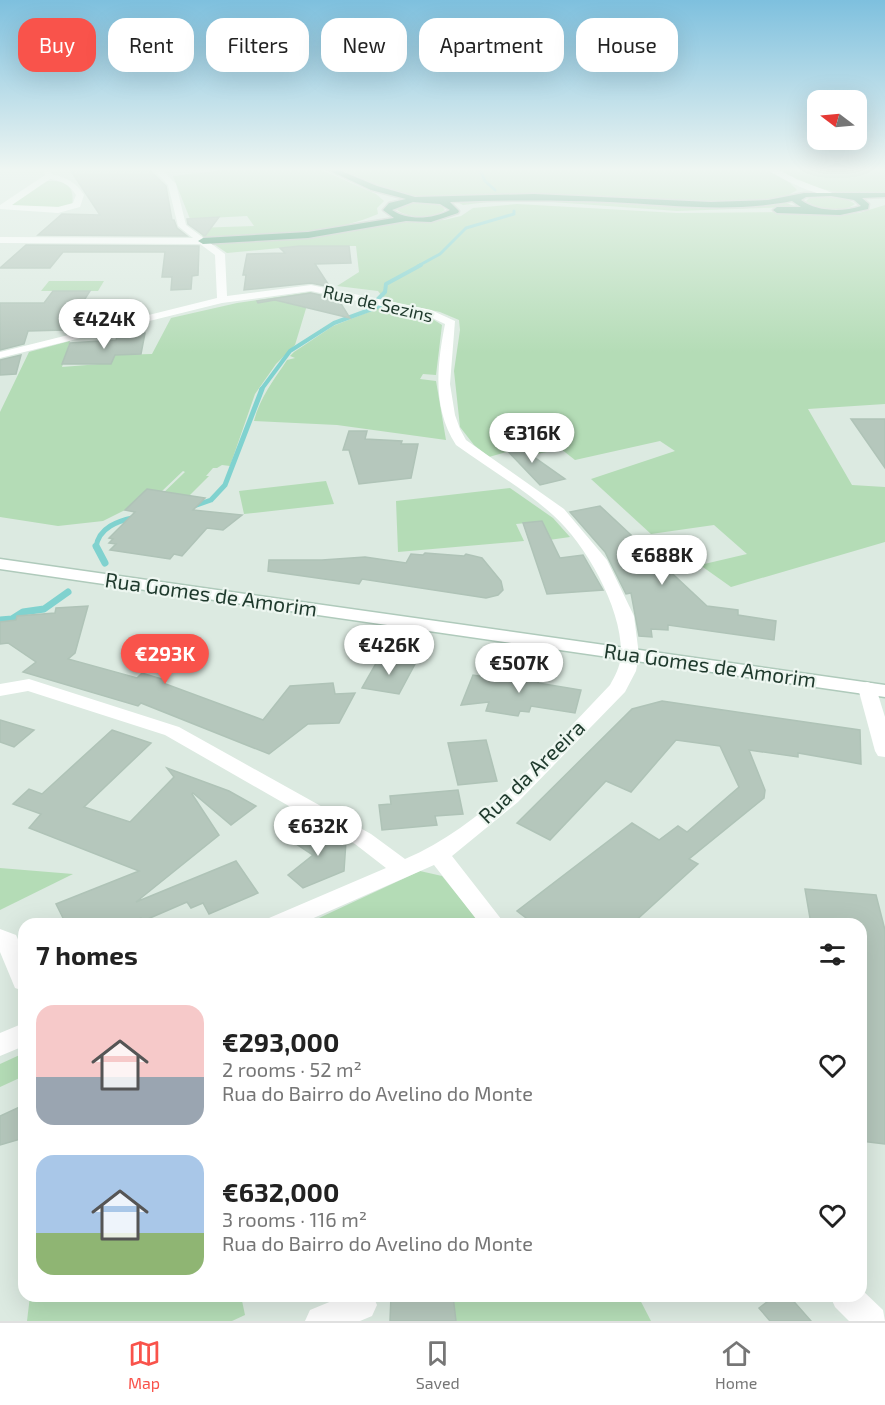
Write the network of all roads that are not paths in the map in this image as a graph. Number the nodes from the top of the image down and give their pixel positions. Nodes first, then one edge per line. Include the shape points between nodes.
1 (187, 230) edge
2 (340, 230) edge
3 (0, 240) edge
4 (203, 241) junction
5 (222, 300) junction
6 (0, 354) edge
7 (0, 564) edge
8 (630, 655) junction
9 (0, 690) edge
10 (876, 690) edge
11 (885, 751) edge
12 (438, 854) junction
13 (403, 869) junction
14 (291, 918) edge
15 (488, 918) edge
16 (0, 938) edge
17 (18, 966) edge
18 (18, 1037) edge
19 (0, 1045) edge
20 (852, 1302) edge
21 (362, 1305) dead end
22 (321, 1321) edge
23 (872, 1321) edge

1 - 4 street
2 - 4 main road
3 - 4 street
4 - 5 street via 220,254
5 - 6 street
5 - 8 street, Rua de Sezins via 311,288 431,313 451,323 444,359 445,395 452,429 461,442 559,512 599,560 625,616
7 - 8 street, Rua Gomes de Amorim
8 - 10 street, Rua Gomes de Amorim
8 - 12 street, Rua da Areeira via 618,688 501,808
9 - 13 street via 29,685 172,731 363,839
10 - 11 street
12 - 13 street, Rua da Areeira
12 - 15 street
13 - 14 street, Rua da Areeira
16 - 17 street via 8,942
18 - 19 street
20 - 23 street
21 - 22 street

